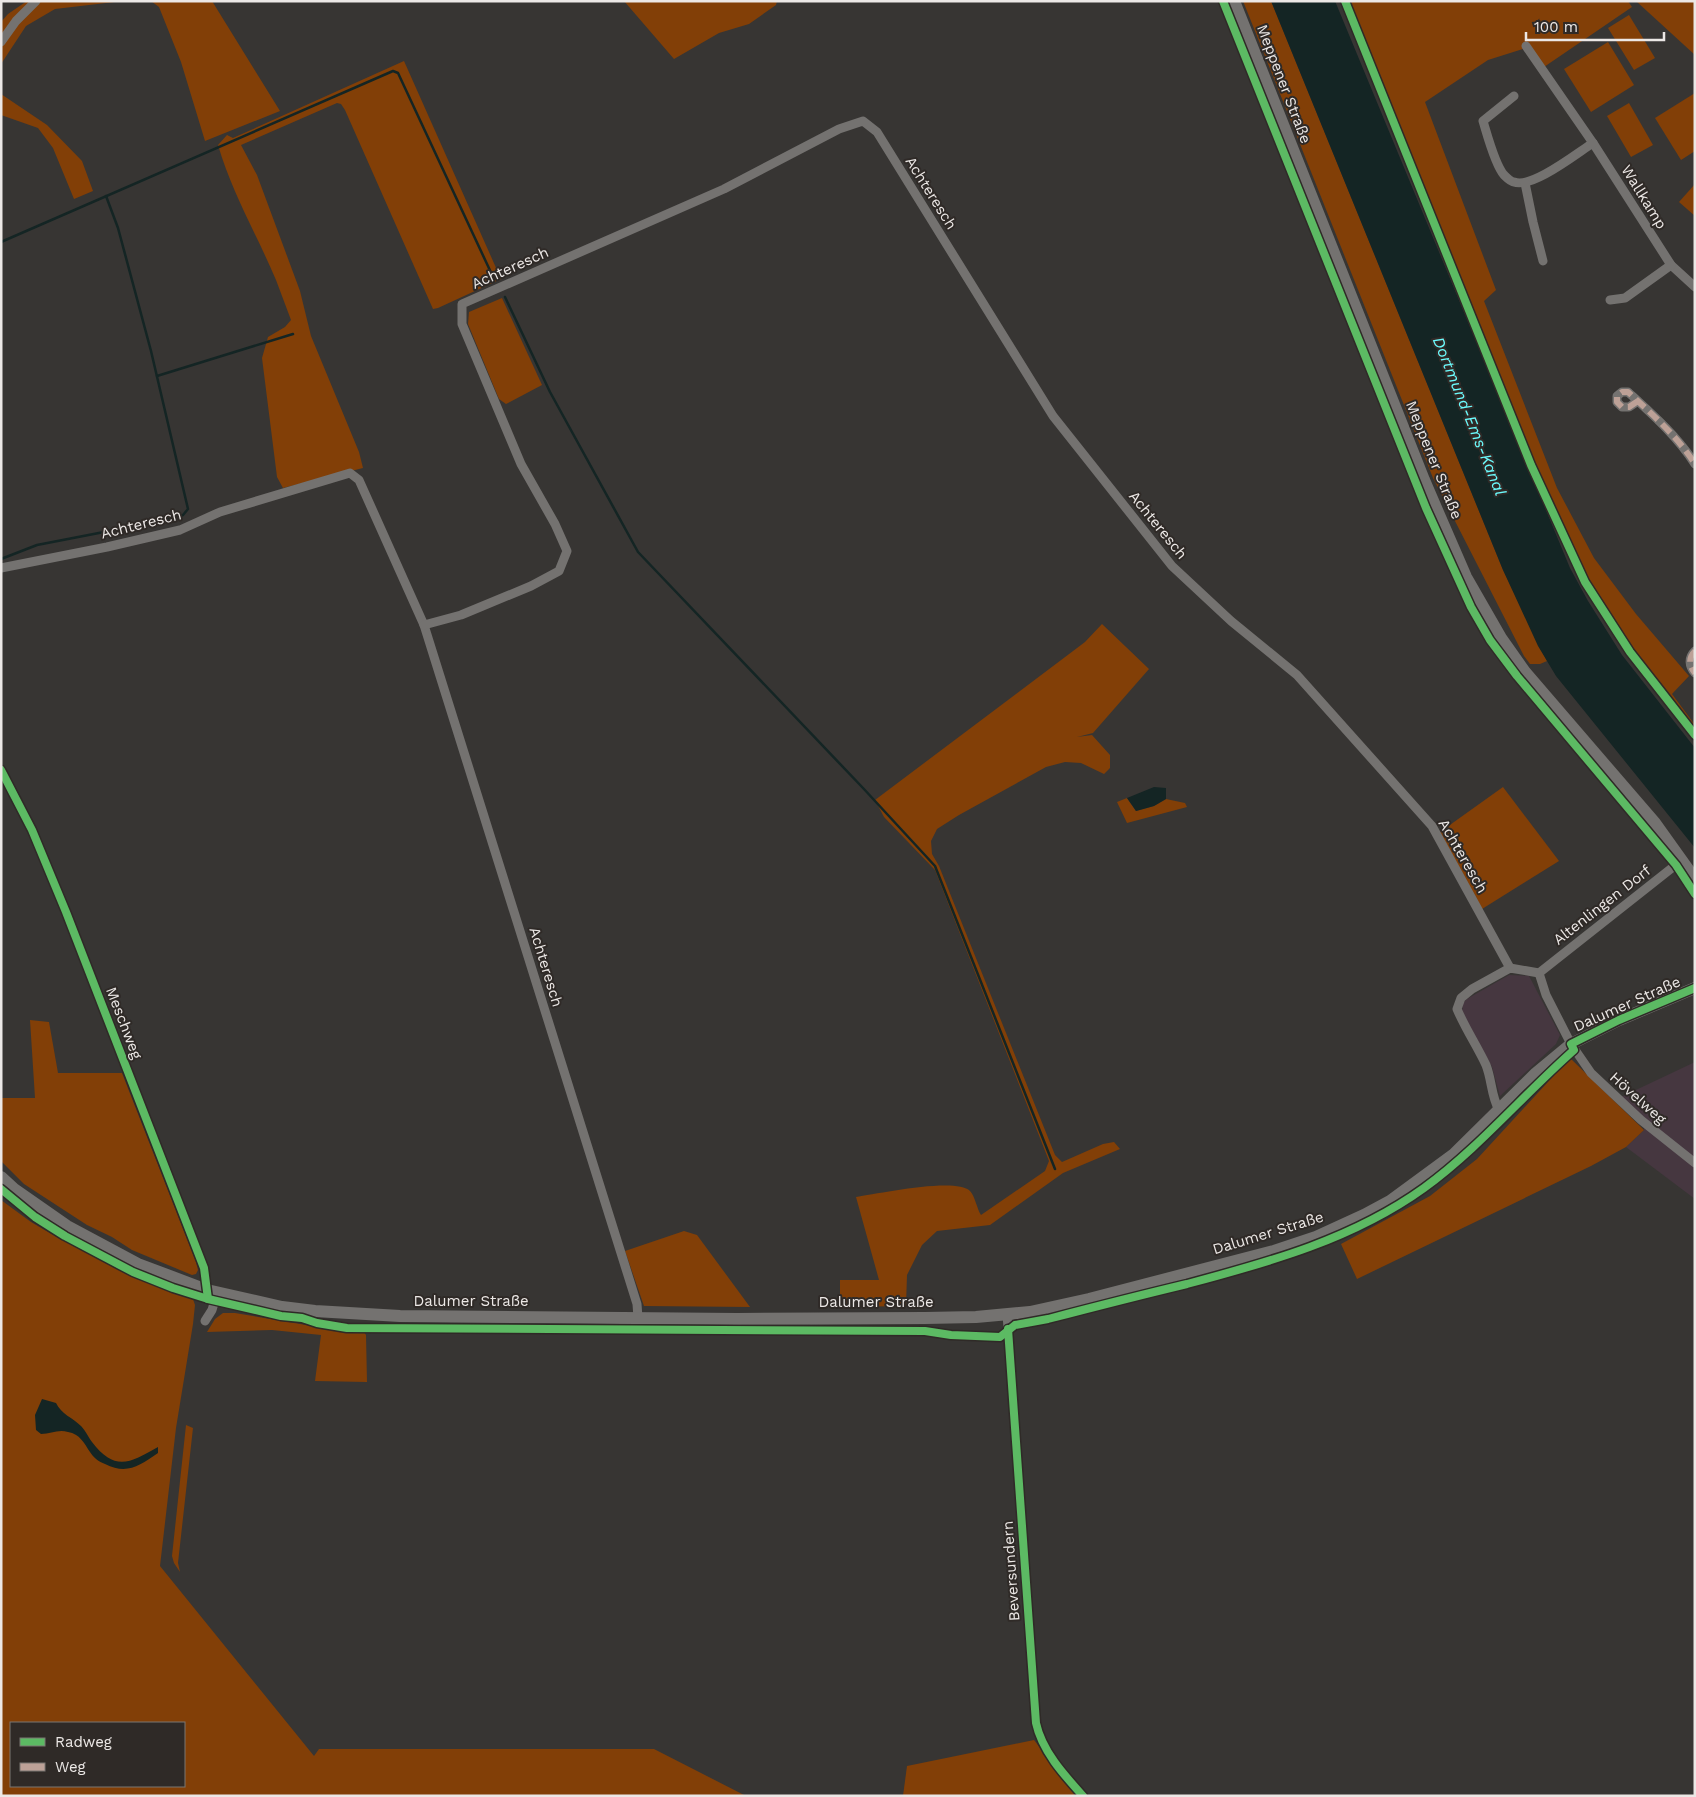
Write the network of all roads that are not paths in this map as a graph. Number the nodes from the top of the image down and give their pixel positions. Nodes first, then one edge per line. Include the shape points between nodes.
1 (36, 1) edge
2 (1234, 1) edge
3 (1, 42) edge
4 (1526, 46) dead end
5 (1514, 96) dead end
6 (1593, 143) junction
7 (1525, 183) junction
8 (1543, 261) dead end
9 (1671, 266) junction
10 (1695, 287) edge
11 (1610, 300) dead end
12 (1638, 401) dead end
13 (1695, 464) edge
14 (1, 568) edge
15 (424, 625) junction
16 (1695, 651) edge
17 (1695, 674) edge
18 (1, 770) edge
19 (1682, 860) junction
20 (1695, 879) edge
21 (1510, 968) junction
22 (1539, 973) junction
23 (1695, 988) edge
24 (1571, 1044) junction
25 (1499, 1110) junction
26 (1695, 1163) edge
27 (1, 1177) edge
28 (212, 1292) junction
29 (1007, 1314) junction
30 (638, 1318) junction
31 (204, 1321) dead end
32 (1083, 1796) edge

1 - 3 street
2 - 19 main road, Meppener Straße via 1416,462 1466,577 1525,672 1649,815
4 - 6 street, Wallkamp
5 - 7 street via 1483,121 1503,174 1513,182
6 - 7 street
6 - 9 street, Wallkamp
7 - 8 street
9 - 10 street, Wallkamp
9 - 11 street via 1625,298
12 - 13 street via 1683,446
14 - 15 street, Achteresch via 180,530 220,512 350,473 359,480
15 - 21 street, Achteresch via 461,615 560,571 567,550 521,464 462,324 462,304 724,188 839,129 863,122 877,132 1053,416 1172,566 1231,621 1297,675 1432,826
15 - 30 street, Achteresch via 637,1304
16 - 17 street via 1691,655 1690,668
18 - 28 street, Meschweg via 32,830 66,912
19 - 20 main road, Meppener Straße
19 - 22 street, Altenlingen Dorf
21 - 22 street
21 - 25 street via 1472,989 1461,998 1456,1009 1485,1064
22 - 24 street via 1546,995
23 - 24 main road, Dalumer Straße
24 - 25 main road, Dalumer Straße
24 - 26 street, Hövelweg via 1591,1073 1641,1120
25 - 29 main road, Dalumer Straße via 1454,1154 1403,1192 1364,1215 1316,1237 1090,1300
27 - 28 main road, Dalumer Straße via 67,1226 138,1264
28 - 30 main road, Dalumer Straße via 282,1307 348,1314
28 - 31 street via 212,1310
29 - 30 main road, Dalumer Straße via 915,1318
29 - 32 street, Beversundern via 1036,1723 1052,1758

